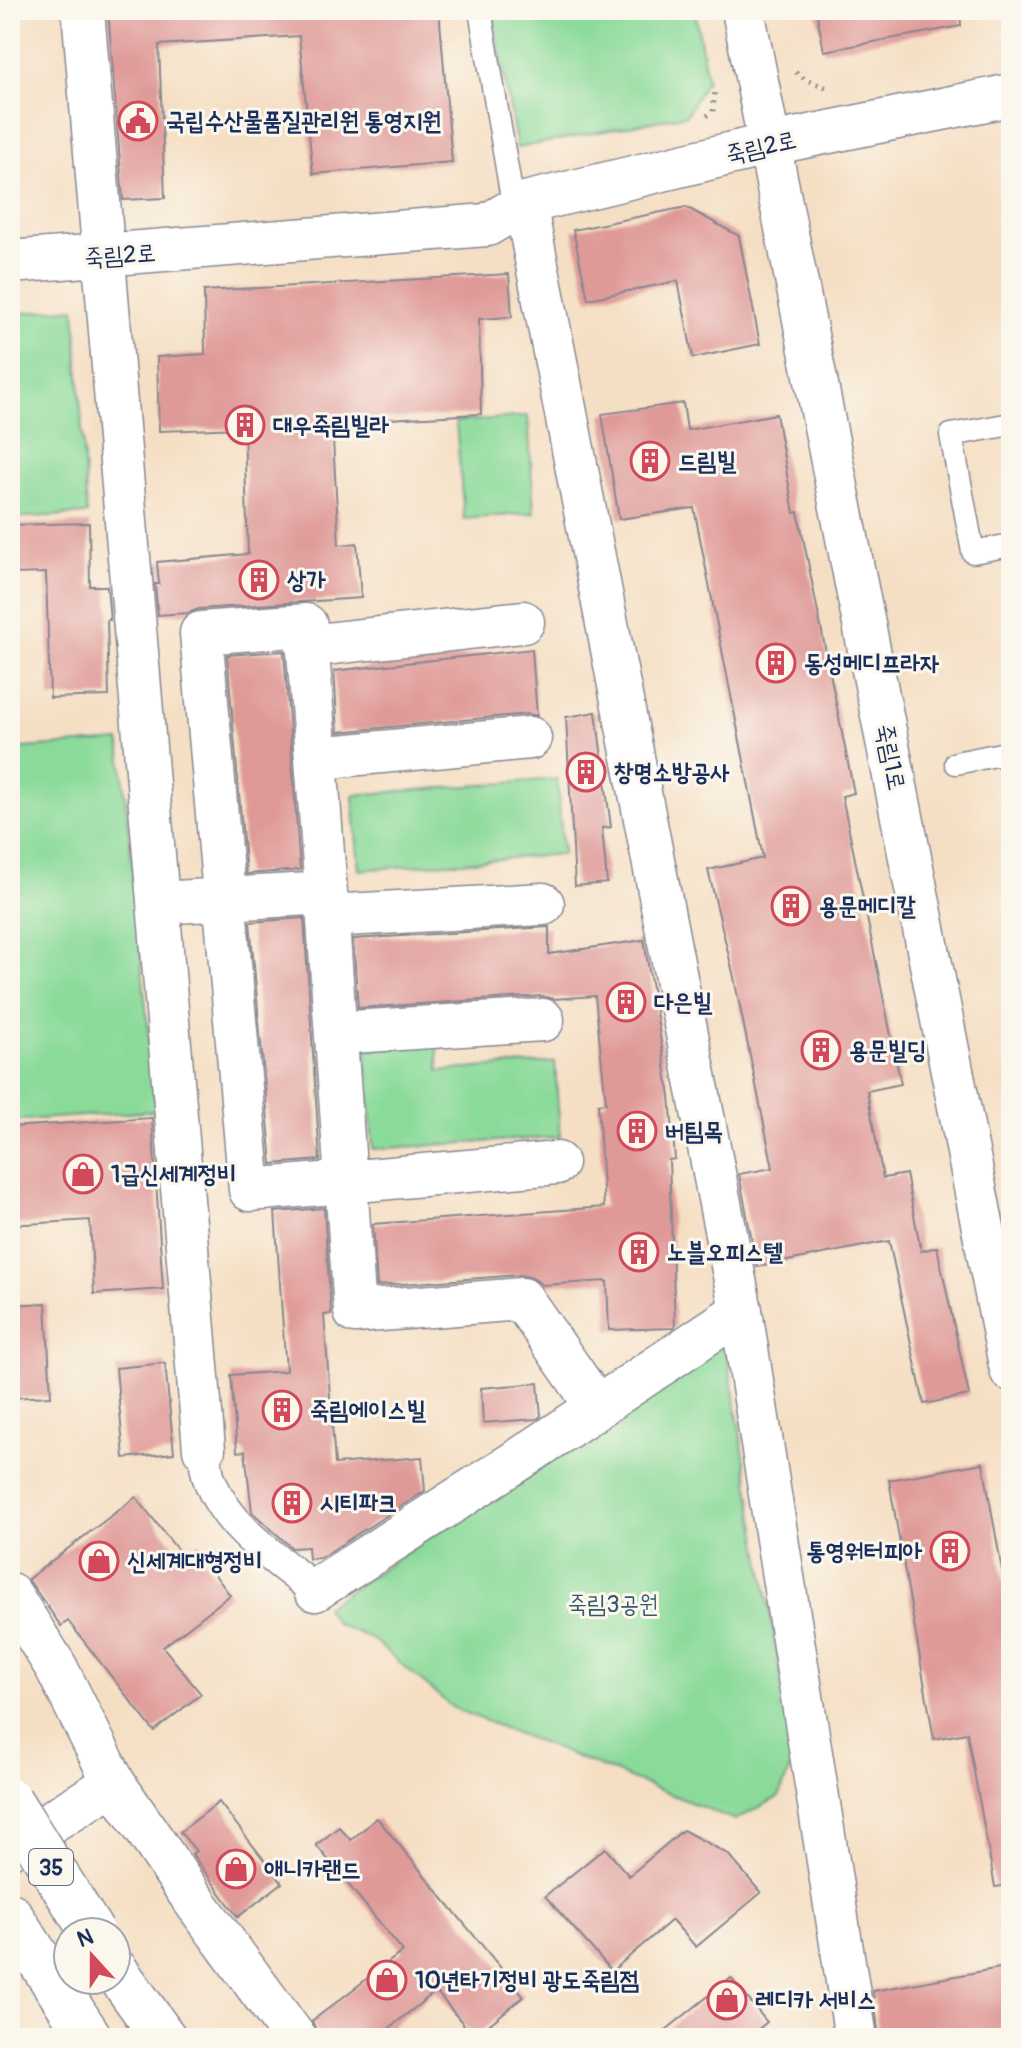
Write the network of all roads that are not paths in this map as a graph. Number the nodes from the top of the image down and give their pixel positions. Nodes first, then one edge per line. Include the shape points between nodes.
1 (83, 10) edge
2 (480, 10) edge
3 (743, 10) edge
4 (1011, 95) edge
5 (770, 144) junction
6 (520, 207) junction
7 (105, 257) junction
8 (10, 262) edge
9 (1011, 424) edge
10 (1011, 545) edge
11 (523, 622) dead end
12 (307, 646) junction
13 (530, 738) dead end
14 (1011, 752) edge
15 (317, 758) junction
16 (956, 763) dead end
17 (224, 899) junction
18 (159, 903) junction
19 (327, 904) junction
20 (543, 904) dead end
21 (543, 1020) dead end
22 (336, 1033) junction
23 (557, 1163) dead end
24 (346, 1182) junction
25 (741, 1311) junction
26 (1011, 1370) edge
27 (597, 1407) junction
28 (204, 1449) joint
29 (315, 1590) joint
30 (10, 1594) edge
31 (114, 1783) junction
32 (10, 1801) edge
33 (10, 1847) edge
34 (10, 1915) edge
35 (82, 1916) edge
36 (132, 1993) edge
37 (90, 2038) edge
38 (164, 2038) edge
39 (295, 2038) edge
40 (856, 2038) edge

1 - 7 street
2 - 6 lane
3 - 5 street, 죽림1로
4 - 5 street, 죽림2로
5 - 6 street, 죽림2로
5 - 26 street, 죽림1로
6 - 7 street, 죽림2로 via 487,225
6 - 25 street
7 - 8 street, 죽림2로
7 - 18 street
9 - 10 lane via 951,435 973,552
11 - 12 street
12 - 15 street
12 - 17 street via 306,625 201,633
13 - 15 street
14 - 16 lane
15 - 19 street
17 - 18 street
17 - 19 street
17 - 24 street via 250,1190
18 - 28 street
19 - 20 street
19 - 22 street
21 - 22 street
22 - 24 street
23 - 24 street
24 - 27 street via 355,1312 522,1299
25 - 27 street
25 - 40 street
27 - 29 street
28 - 29 street via 209,1480 223,1507
30 - 31 street via 56,1667
31 - 33 street
31 - 39 street
32 - 35 highway, 35, bridge
34 - 37 highway, 35
36 - 38 highway

